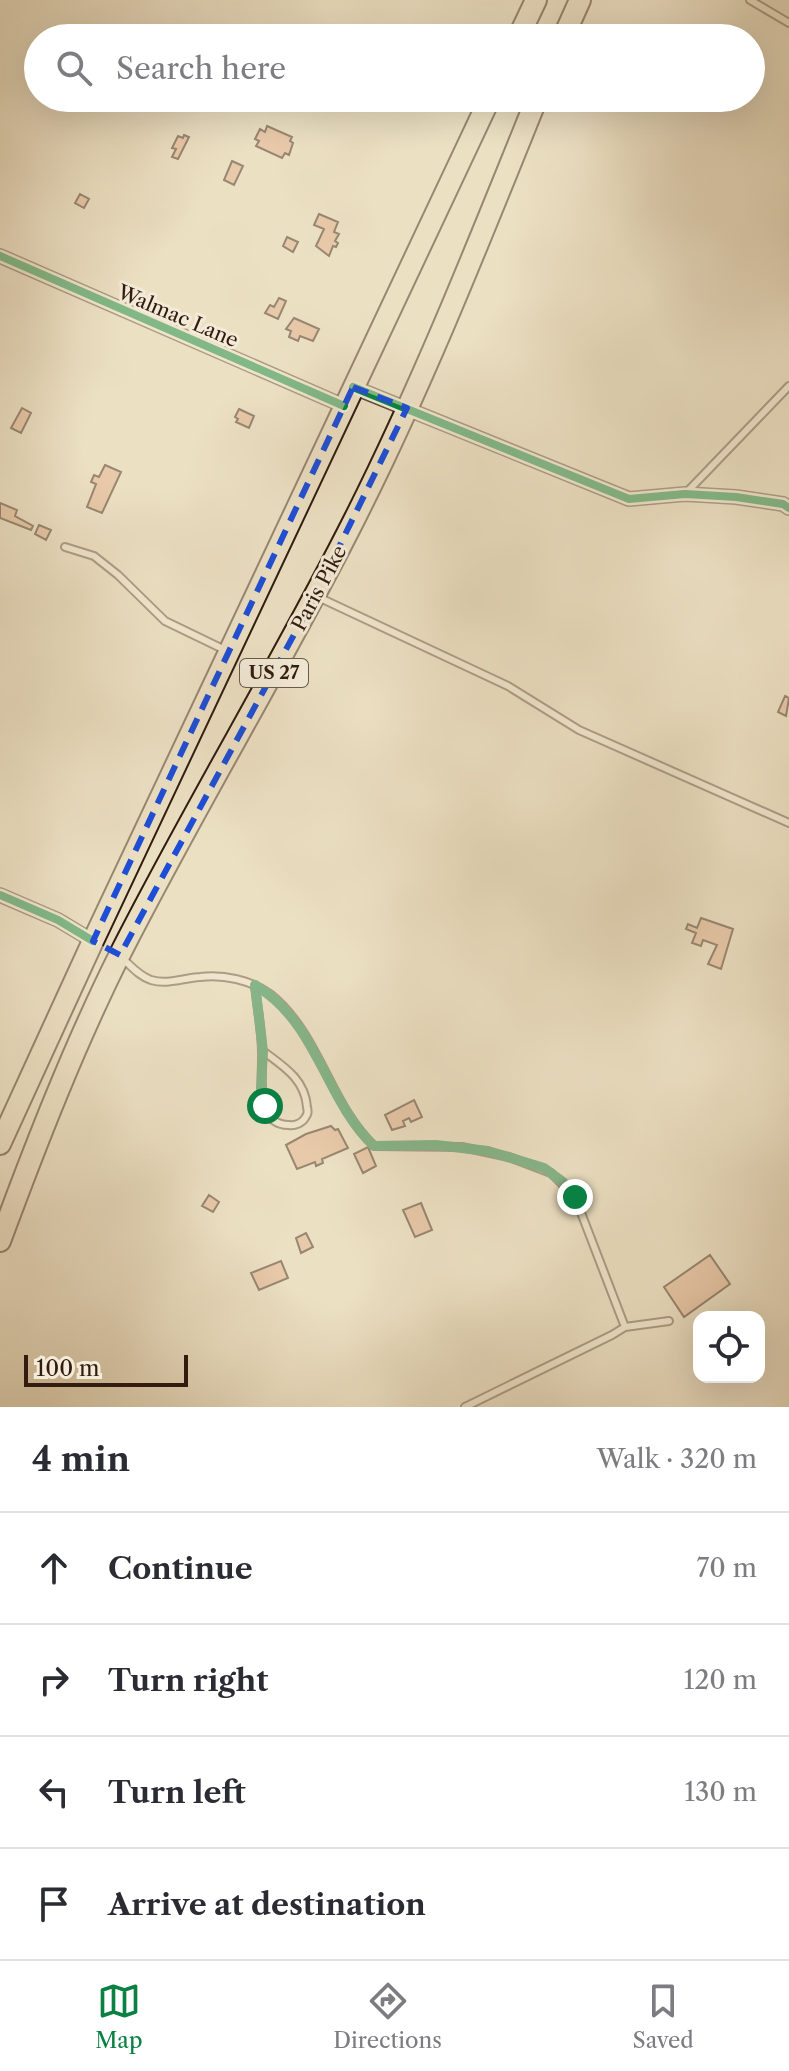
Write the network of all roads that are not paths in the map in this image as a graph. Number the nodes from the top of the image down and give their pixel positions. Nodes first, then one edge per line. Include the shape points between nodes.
1 (536, 0) edge
2 (580, 0) edge
3 (750, 0) edge
4 (789, 23) edge
5 (525, 24) edge
6 (569, 24) edge
7 (483, 112) edge
8 (531, 112) edge
9 (0, 256) edge
10 (789, 386) edge
11 (348, 396) junction
12 (407, 408) junction
13 (685, 494) junction
14 (789, 508) edge
15 (65, 547) dead end
16 (315, 596) junction
17 (229, 651) junction
18 (789, 823) edge
19 (0, 895) edge
20 (93, 941) junction
21 (120, 955) junction
22 (255, 985) junction
23 (263, 1051) junction
24 (0, 1144) edge
25 (0, 1241) edge
26 (669, 1321) dead end
27 (625, 1327) junction
28 (465, 1407) edge

1 - 5 highway
2 - 6 highway
3 - 4 lane
7 - 11 highway, US 27
8 - 12 highway, Paris Pike / US 27
9 - 11 street, Walmac Lane
10 - 13 lane
11 - 12 street, Walmac Lane
11 - 17 highway, US 27
12 - 13 street, Walmac Lane via 629,499
12 - 16 highway, Paris Pike / US 27
13 - 14 street, Walmac Lane
15 - 17 lane via 94,556 165,621
16 - 18 lane via 508,686 579,730
16 - 21 highway, Paris Pike / US 27
17 - 20 highway, US 27
19 - 20 street
20 - 21 highway
20 - 24 highway, US 27
21 - 22 lane via 152,981 223,976
21 - 25 highway, Paris Pike / US 27
22 - 23 lane
22 - 27 lane via 295,1019 354,1122 374,1146 462,1147 544,1168 563,1182 575,1197
23 - 23 lane via 265,1106 278,1122 303,1121 308,1115 299,1081
26 - 27 lane
27 - 28 lane

